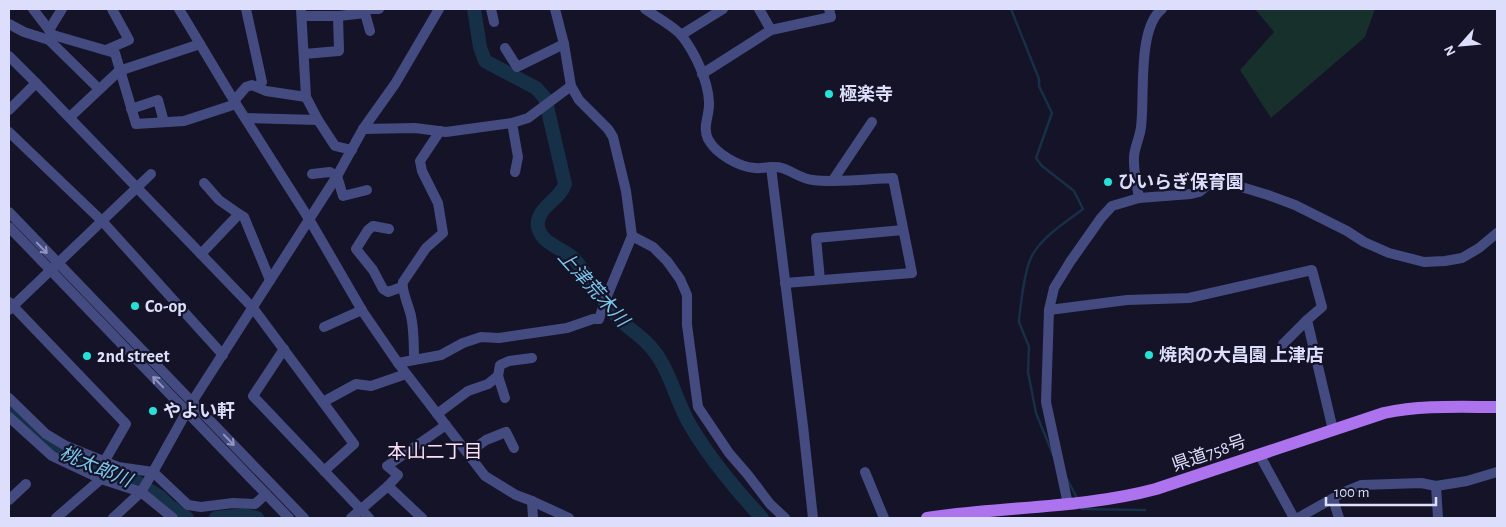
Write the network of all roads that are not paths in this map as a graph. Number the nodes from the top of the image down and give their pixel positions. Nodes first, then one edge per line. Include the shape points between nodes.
1 (33, 9) edge
2 (62, 9) edge
3 (112, 9) edge
4 (179, 9) edge
5 (246, 9) edge
6 (379, 9) edge
7 (491, 9) edge
8 (555, 9) edge
9 (645, 9) edge
10 (723, 9) edge
11 (759, 9) edge
12 (829, 9) edge
13 (1162, 9) edge
14 (366, 10) edge
15 (436, 10) edge
16 (301, 12) edge
17 (338, 16) junction
18 (494, 22) dead end
19 (9, 24) edge
20 (771, 30) junction
21 (370, 31) dead end
22 (50, 35) junction
23 (681, 35) junction
24 (200, 44) junction
25 (564, 44) junction
26 (506, 48) dead end
27 (106, 50) junction
28 (304, 54) junction
29 (9, 56) edge
30 (119, 71) junction
31 (702, 74) junction
32 (36, 83) junction
33 (258, 86) junction
34 (571, 86) junction
35 (99, 89) junction
36 (306, 97) junction
37 (235, 102) junction
38 (131, 109) junction
39 (9, 110) edge
40 (70, 117) junction
41 (245, 118) junction
42 (318, 120) junction
43 (164, 122) junction
44 (872, 122) dead end
45 (512, 123) junction
46 (363, 129) junction
47 (440, 131) junction
48 (9, 132) edge
49 (352, 150) junction
50 (772, 167) junction
51 (515, 172) dead end
52 (151, 174) dead end
53 (312, 174) dead end
54 (338, 176) junction
55 (833, 180) junction
56 (204, 183) dead end
57 (137, 188) junction
58 (366, 190) dead end
59 (1139, 198) junction
60 (9, 212) edge
61 (239, 214) junction
62 (309, 219) junction
63 (103, 222) junction
64 (9, 227) edge
65 (389, 229) dead end
66 (903, 230) junction
67 (1497, 233) edge
68 (632, 236) junction
69 (201, 254) junction
70 (55, 268) junction
71 (270, 280) junction
72 (820, 280) junction
73 (785, 283) junction
74 (402, 287) junction
75 (10, 306) edge
76 (253, 308) junction
77 (362, 310) junction
78 (1049, 310) junction
79 (1307, 320) junction
80 (324, 327) dead end
81 (1283, 344) dead end
82 (284, 349) junction
83 (223, 355) junction
84 (532, 358) dead end
85 (414, 360) junction
86 (398, 363) junction
87 (406, 374) junction
88 (498, 376) junction
89 (9, 398) edge
90 (506, 398) dead end
91 (192, 402) junction
92 (323, 402) junction
93 (1497, 407) edge
94 (188, 412) junction
95 (437, 414) junction
96 (9, 417) edge
97 (446, 425) junction
98 (1333, 430) junction
99 (514, 448) dead end
100 (468, 453) junction
101 (1259, 454) junction
102 (104, 462) junction
103 (324, 471) junction
104 (865, 472) dead end
105 (1497, 472) edge
106 (151, 476) junction
107 (101, 479) junction
108 (26, 484) dead end
109 (388, 486) junction
110 (1436, 486) junction
111 (141, 492) junction
112 (266, 494) junction
113 (1333, 499) junction
114 (9, 500) edge
115 (532, 501) junction
116 (1068, 504) junction
117 (361, 509) junction
118 (56, 518) edge
119 (113, 518) edge
120 (173, 518) edge
121 (288, 518) edge
122 (304, 518) edge
123 (351, 518) edge
124 (369, 518) edge
125 (422, 518) edge
126 (533, 518) edge
127 (569, 518) edge
128 (785, 518) edge
129 (813, 518) edge
130 (884, 518) edge
131 (927, 518) edge
132 (1296, 518) edge
133 (1339, 518) edge
134 (1438, 518) edge

1 - 22 street
2 - 22 street
3 - 27 street via 129,40
4 - 24 street
5 - 33 street via 262,82
6 - 14 street
7 - 18 street
8 - 25 street
9 - 23 street
10 - 23 street
11 - 20 street
12 - 20 street via 831,17
13 - 59 street via 1148,32 1142,74 1141,129 1134,156
14 - 17 street
14 - 21 street
15 - 46 street via 395,84
16 - 17 street
16 - 28 street
17 - 28 street via 339,51
19 - 22 street via 24,32
20 - 31 street
22 - 27 street
22 - 35 street
23 - 31 street
24 - 30 street
24 - 37 street
25 - 26 street via 517,67
25 - 34 street
27 - 30 street via 115,53
28 - 36 street
29 - 32 street
30 - 35 street
30 - 38 street
31 - 50 street via 709,99 706,120 709,141 740,165
32 - 39 street
32 - 40 street
33 - 36 street via 266,91
33 - 37 street via 246,88
34 - 45 street via 528,118
34 - 68 street via 579,100 612,137 626,191
35 - 40 street
36 - 42 street
37 - 41 street
37 - 43 street via 184,121
38 - 43 street via 136,124
38 - 43 street via 158,100
40 - 57 street
41 - 42 street
41 - 62 street
42 - 49 street via 335,146
44 - 55 street
45 - 47 street
45 - 51 street via 518,158
46 - 47 street
46 - 49 street
47 - 74 street via 420,160 438,204 443,233 426,248
48 - 63 street
49 - 54 street
50 - 55 street via 781,167 812,180
50 - 73 street
52 - 57 street
53 - 54 street via 330,172
54 - 58 street via 343,196
54 - 62 street
55 - 66 street via 893,178
56 - 61 street via 219,200
57 - 63 street
57 - 69 street
59 - 67 street via 1199,192 1215,179 1295,205 1364,242 1389,253 1424,262 1462,258
59 - 78 street via 1112,206 1101,218 1054,288
60 -> 70 street
61 - 69 street
61 - 71 street via 244,217
62 - 71 street
62 - 77 street
63 - 70 street
63 - 83 street
64 - 70 street
65 - 74 street via 373,226 356,249 383,289 388,292
66 - 72 street via 816,238
66 - 72 street via 912,273
68 - 85 street via 599,319 567,328 499,338 481,337 441,355
68 - 128 street via 653,247 667,261 688,295 686,325 698,407 729,453
69 - 76 street
70 - 75 street
70 - 91 street
94 -> 70 street
71 - 76 street
72 - 73 street
73 - 129 street
74 - 85 street via 412,317
75 - 102 street via 126,424
76 - 82 street
76 - 83 street
77 - 80 street
77 - 86 street
78 - 79 street via 1127,300 1189,298 1312,270 1322,307
78 - 116 street via 1046,402
79 - 81 street
79 - 98 street
82 - 92 street
82 - 103 street via 253,396
83 - 91 street
84 - 88 street via 500,365
85 - 86 street
86 - 87 street
87 - 92 street via 372,386 356,384
87 - 95 street
88 - 90 street
88 - 95 street via 488,384 468,391
89 - 102 street via 46,434
91 - 94 street
91 -> 122 street
92 - 103 street via 354,444
93 - 98 main road, 県道758号 via 1407,408
94 - 106 street
94 - 112 street
95 - 97 street
96 - 107 street via 52,456
97 - 100 street
97 - 109 street via 388,466 398,475
98 - 101 main road, 県道758号
99 - 100 street via 506,432 486,440
100 - 115 street via 485,476 516,496
101 - 116 main road, 県道758号 via 1132,496
101 - 132 street
102 - 106 street
103 - 117 street
104 - 130 street
105 - 110 street
106 - 111 street
106 - 112 street via 188,505 256,504
107 - 111 street
107 - 118 street
108 - 114 street
109 - 117 street
109 - 125 street
110 - 113 street via 1408,483 1361,485
110 - 134 street
111 - 119 street
111 - 120 street
112 - 121 street
113 - 132 street
113 - 133 street
115 - 126 street
115 - 127 street
116 - 131 main road, 県道758号
117 - 123 street
117 - 124 street

